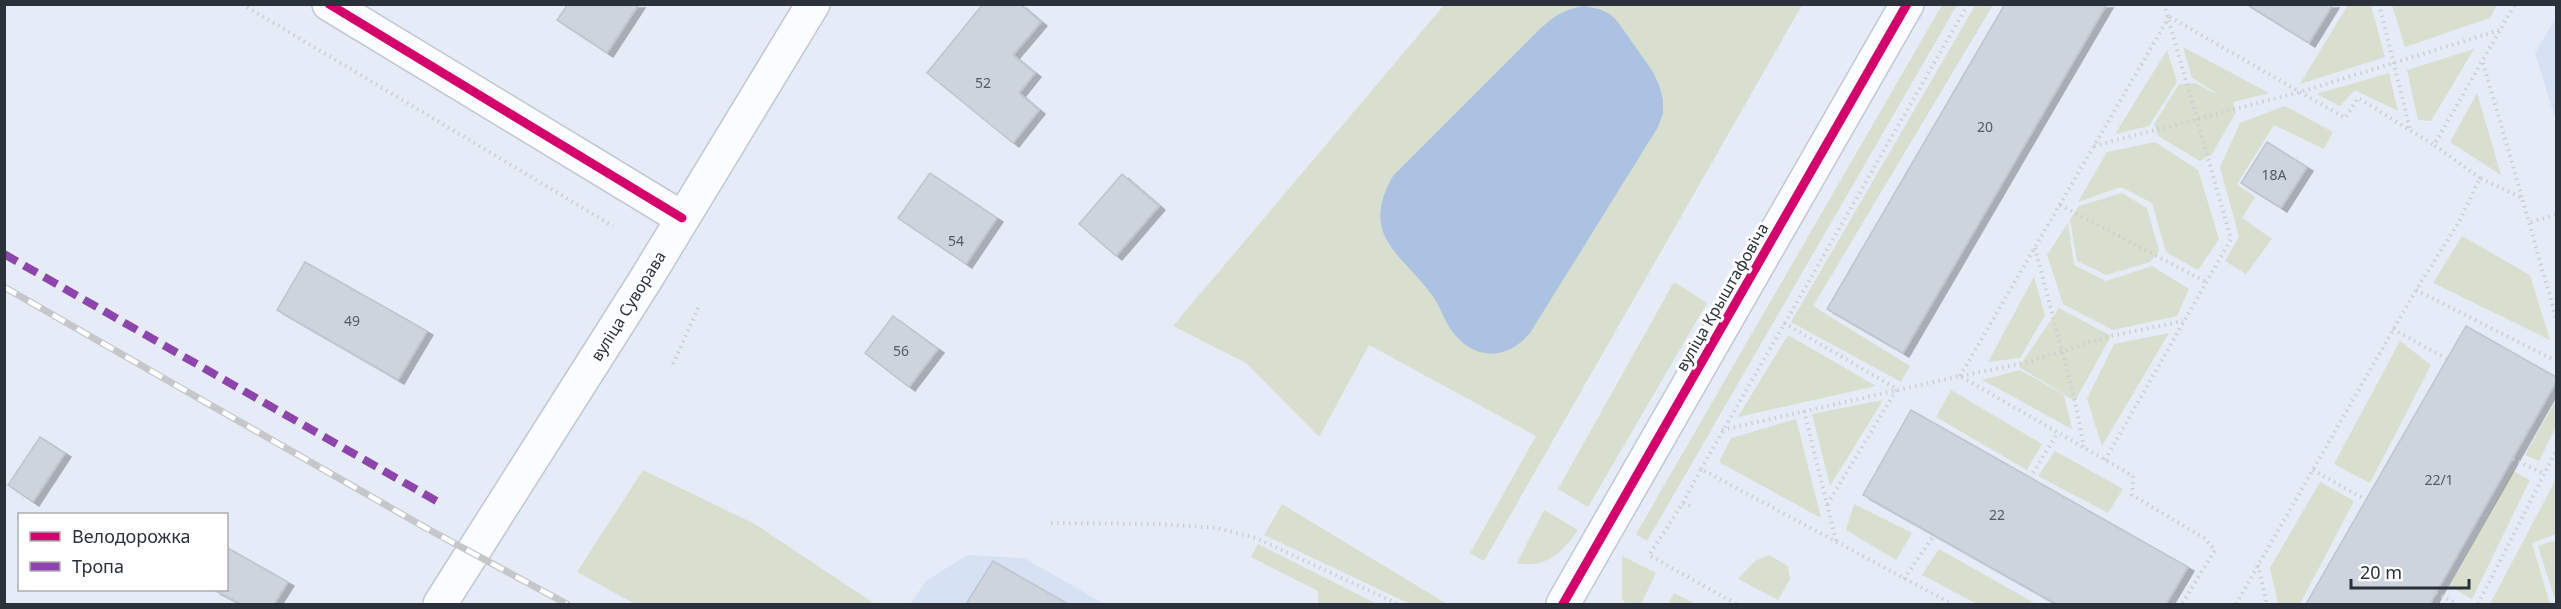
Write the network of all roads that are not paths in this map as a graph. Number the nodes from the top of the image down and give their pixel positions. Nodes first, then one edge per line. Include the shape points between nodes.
1 (329, 4) edge
2 (813, 4) edge
3 (1907, 4) edge
4 (682, 218) junction
5 (440, 604) edge
6 (1563, 604) edge

1 - 4 street
2 - 4 street, вуліца Суворава
3 - 6 street, вуліца Крыштафовіча
4 - 5 street, вуліца Суворава

